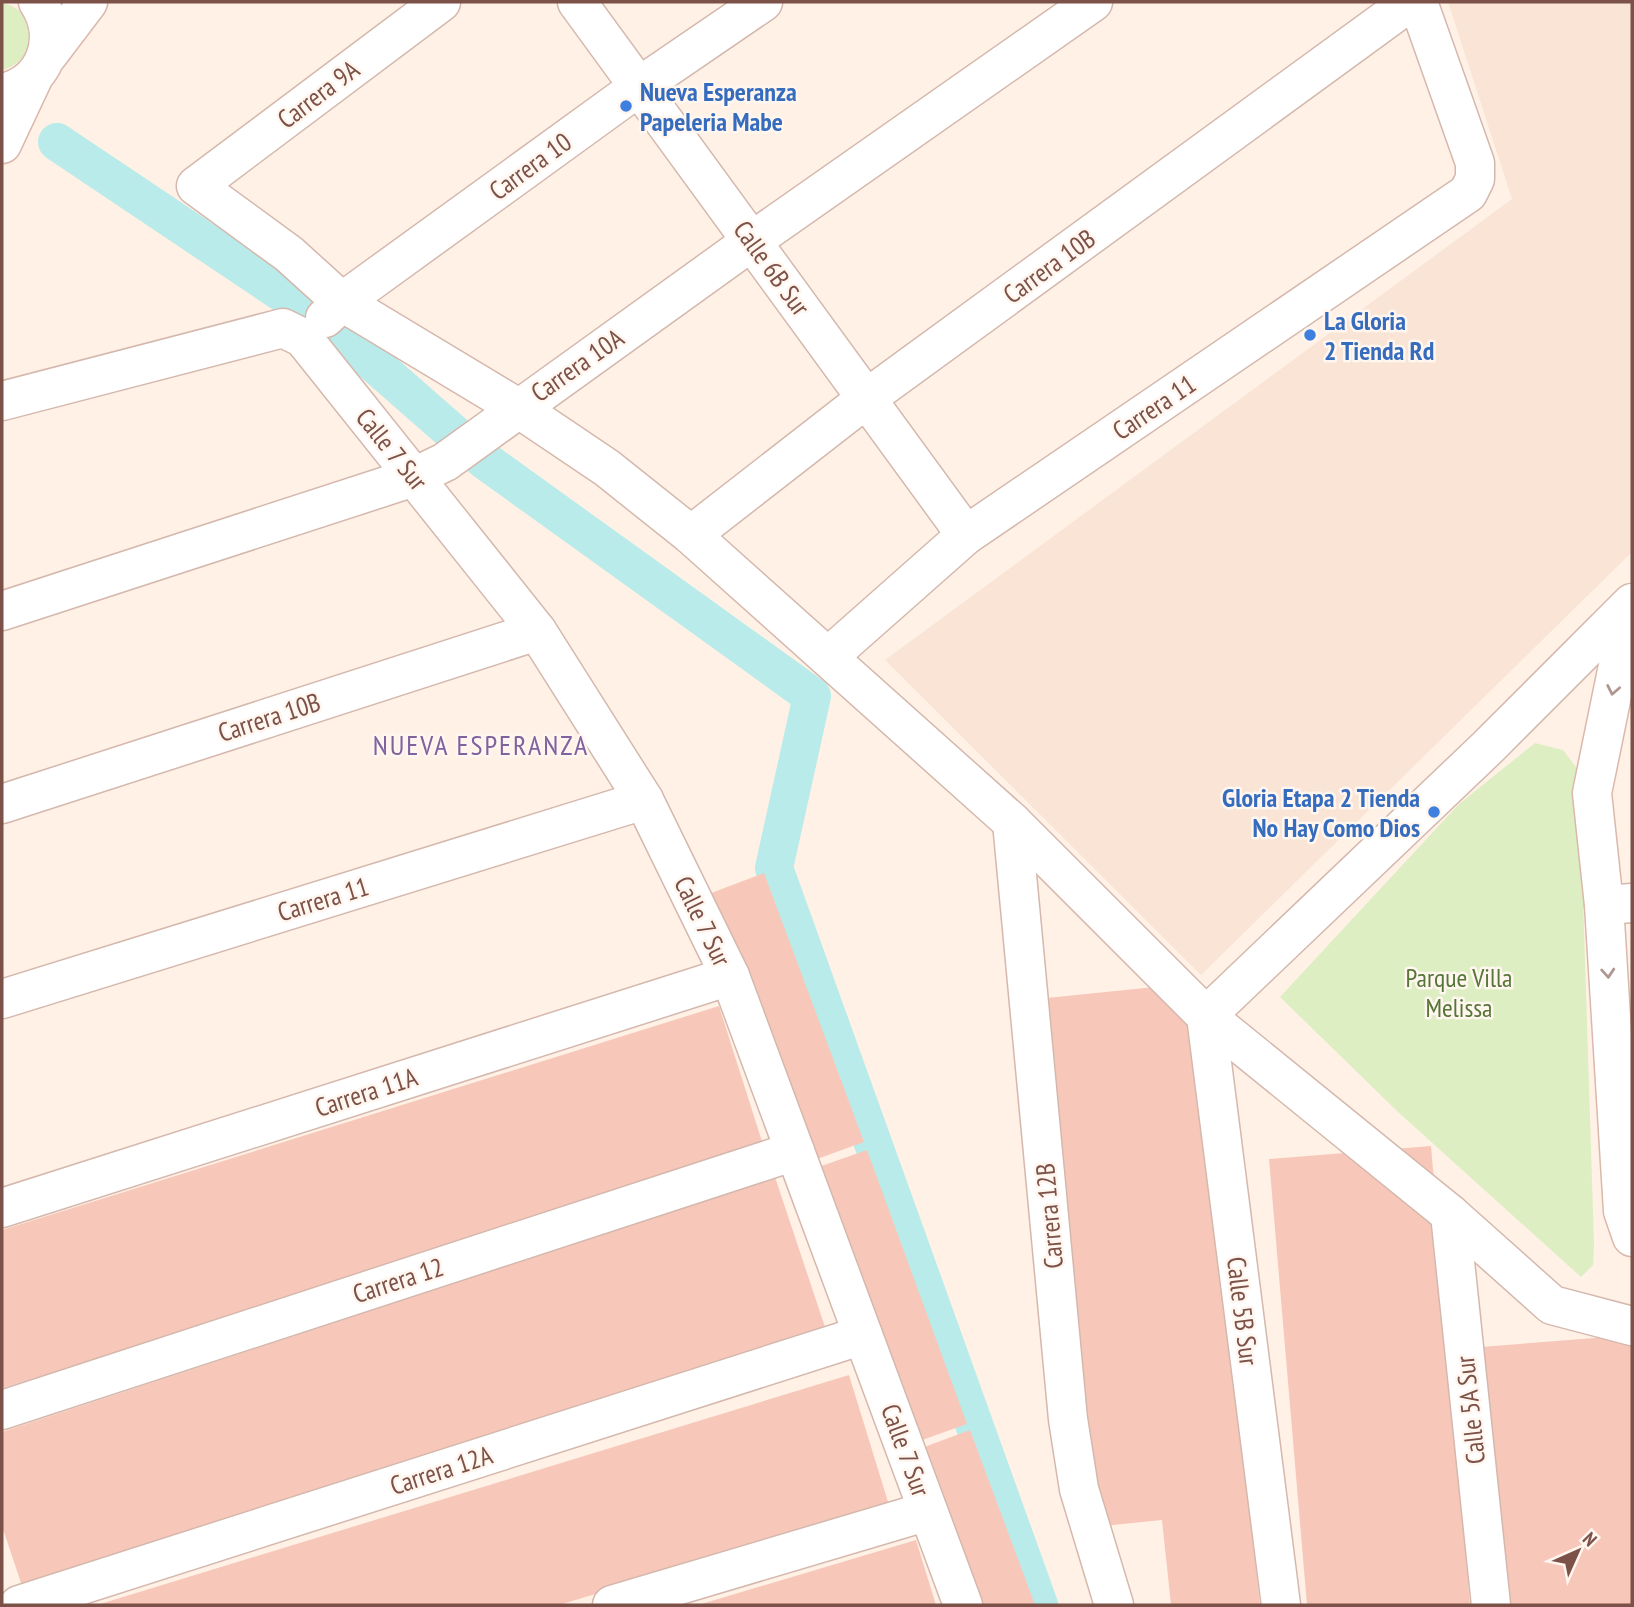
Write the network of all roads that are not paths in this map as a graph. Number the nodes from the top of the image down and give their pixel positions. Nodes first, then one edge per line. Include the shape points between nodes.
1 (38, 2) edge
2 (88, 2) edge
3 (441, 2) edge
4 (577, 2) edge
5 (763, 2) edge
6 (1093, 2) edge
7 (1410, 2) edge
8 (1418, 2) edge
9 (27, 76) edge
10 (640, 86) junction
11 (2, 144) edge
12 (195, 186) joint
13 (752, 241) junction
14 (317, 320) junction
15 (867, 398) junction
16 (2, 401) edge
17 (518, 408) junction
18 (430, 469) junction
19 (691, 535) junction
20 (966, 535) junction
21 (1632, 603) edge
22 (2, 611) edge
23 (1632, 625) edge
24 (537, 631) junction
25 (828, 657) junction
26 (644, 800) junction
27 (2, 804) edge
28 (1012, 822) junction
29 (1618, 904) edge
30 (730, 976) junction
31 (2, 999) edge
32 (1206, 1016) junction
33 (795, 1151) junction
34 (2, 1208) edge
35 (1450, 1214) junction
36 (1632, 1237) edge
37 (1632, 1326) edge
38 (863, 1335) junction
39 (2, 1410) edge
40 (928, 1511) junction
41 (19, 1605) edge
42 (612, 1605) edge
43 (963, 1605) edge
44 (1114, 1605) edge
45 (1280, 1605) edge
46 (1490, 1605) edge

1 - 9 street via 46,13 50,35
2 - 9 street
3 - 12 street, Carrera 9A
4 - 10 street, Calle 6B Sur
5 - 10 street, Carrera 10
6 - 13 street, Carrera 10A
7 - 15 street, Carrera 10B
8 - 20 street, Carrera 11 via 1475,163 1475,178 1468,192
9 - 11 street
10 - 13 street, Calle 6B Sur
10 - 14 street, Carrera 10
12 - 14 street, Calle 7 Sur via 289,254
13 - 15 street, Calle 6B Sur
13 - 17 street, Carrera 10A
14 - 16 street, Carrera 10
14 - 17 street, Calle 7 Sur
14 - 18 street, Calle 7 Sur
15 - 19 street, Carrera 10B
15 - 20 street, Calle 6B Sur
17 - 18 street, Carrera 10A
17 - 19 street, Calle 7 Sur via 607,468
18 - 22 street, Carrera 10A
18 - 24 street, Calle 7 Sur
19 - 25 street, Calle 7 Sur
20 - 25 street, Carrera 11
21 - 32 street
23 -> 29 street via 1620,650 1592,793
24 - 26 street, Calle 7 Sur
24 - 27 street, Carrera 10B
25 - 28 street, Calle 7 Sur
26 - 30 street, Calle 7 Sur
26 - 31 street, Carrera 11
28 - 32 street, Calle 7 Sur
28 - 44 street, Carrera 12B via 1068,1419 1079,1489
29 -> 36 street via 1623,1211
30 - 33 street, Calle 7 Sur
30 - 34 street, Carrera 11A
32 - 35 street, Calle 7 Sur
32 - 45 street, Calle 5B Sur
33 - 38 street, Calle 7 Sur
33 - 39 street, Carrera 12
35 - 37 street, Calle 7 Sur via 1552,1306
35 - 46 street, Calle 5A Sur
38 - 40 street, Calle 7 Sur
38 - 41 street, Carrera 12A
40 - 42 street
40 - 43 street, Calle 7 Sur

